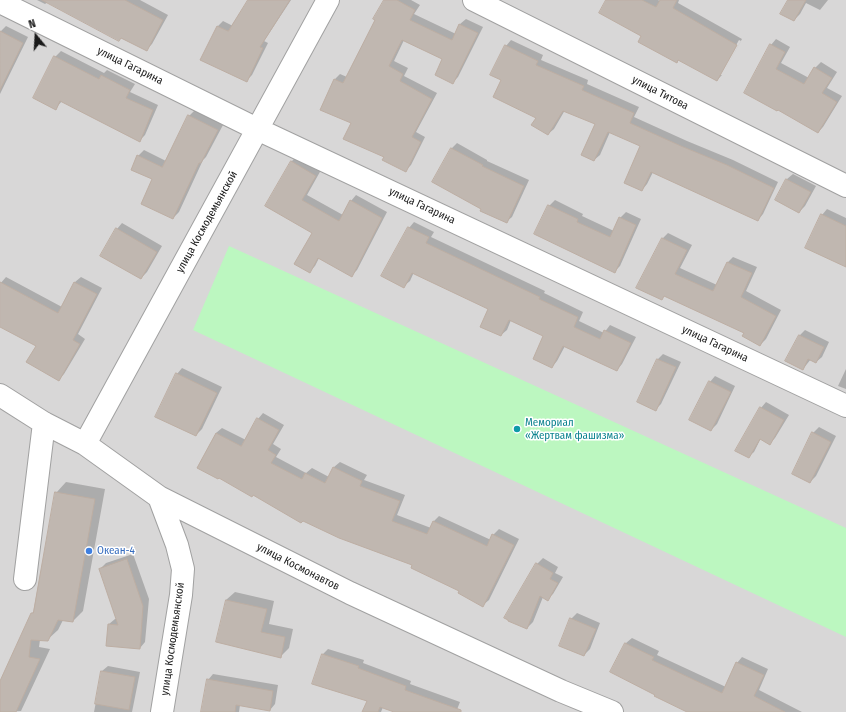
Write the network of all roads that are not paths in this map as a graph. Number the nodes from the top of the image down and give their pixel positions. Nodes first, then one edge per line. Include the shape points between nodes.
1 (328, 0) edge
2 (474, 0) edge
3 (0, 2) edge
4 (257, 129) junction
5 (846, 186) edge
6 (0, 395) edge
7 (846, 406) edge
8 (44, 423) junction
9 (85, 444) junction
10 (159, 498) junction
11 (26, 579) dead end
12 (162, 712) edge
13 (612, 712) edge

1 - 4 street, улица Космодемьянской
2 - 5 street, улица Титова
3 - 4 street, улица Гагарина
4 - 7 street, улица Гагарина
4 - 9 street, улица Космодемьянской
6 - 8 street, улица Космонавтов
8 - 9 street, улица Космонавтов
8 - 11 street
9 - 10 street, улица Космонавтов
10 - 12 street, улица Космодемьянской via 177,545 183,569
10 - 13 street, улица Космонавтов via 350,593

